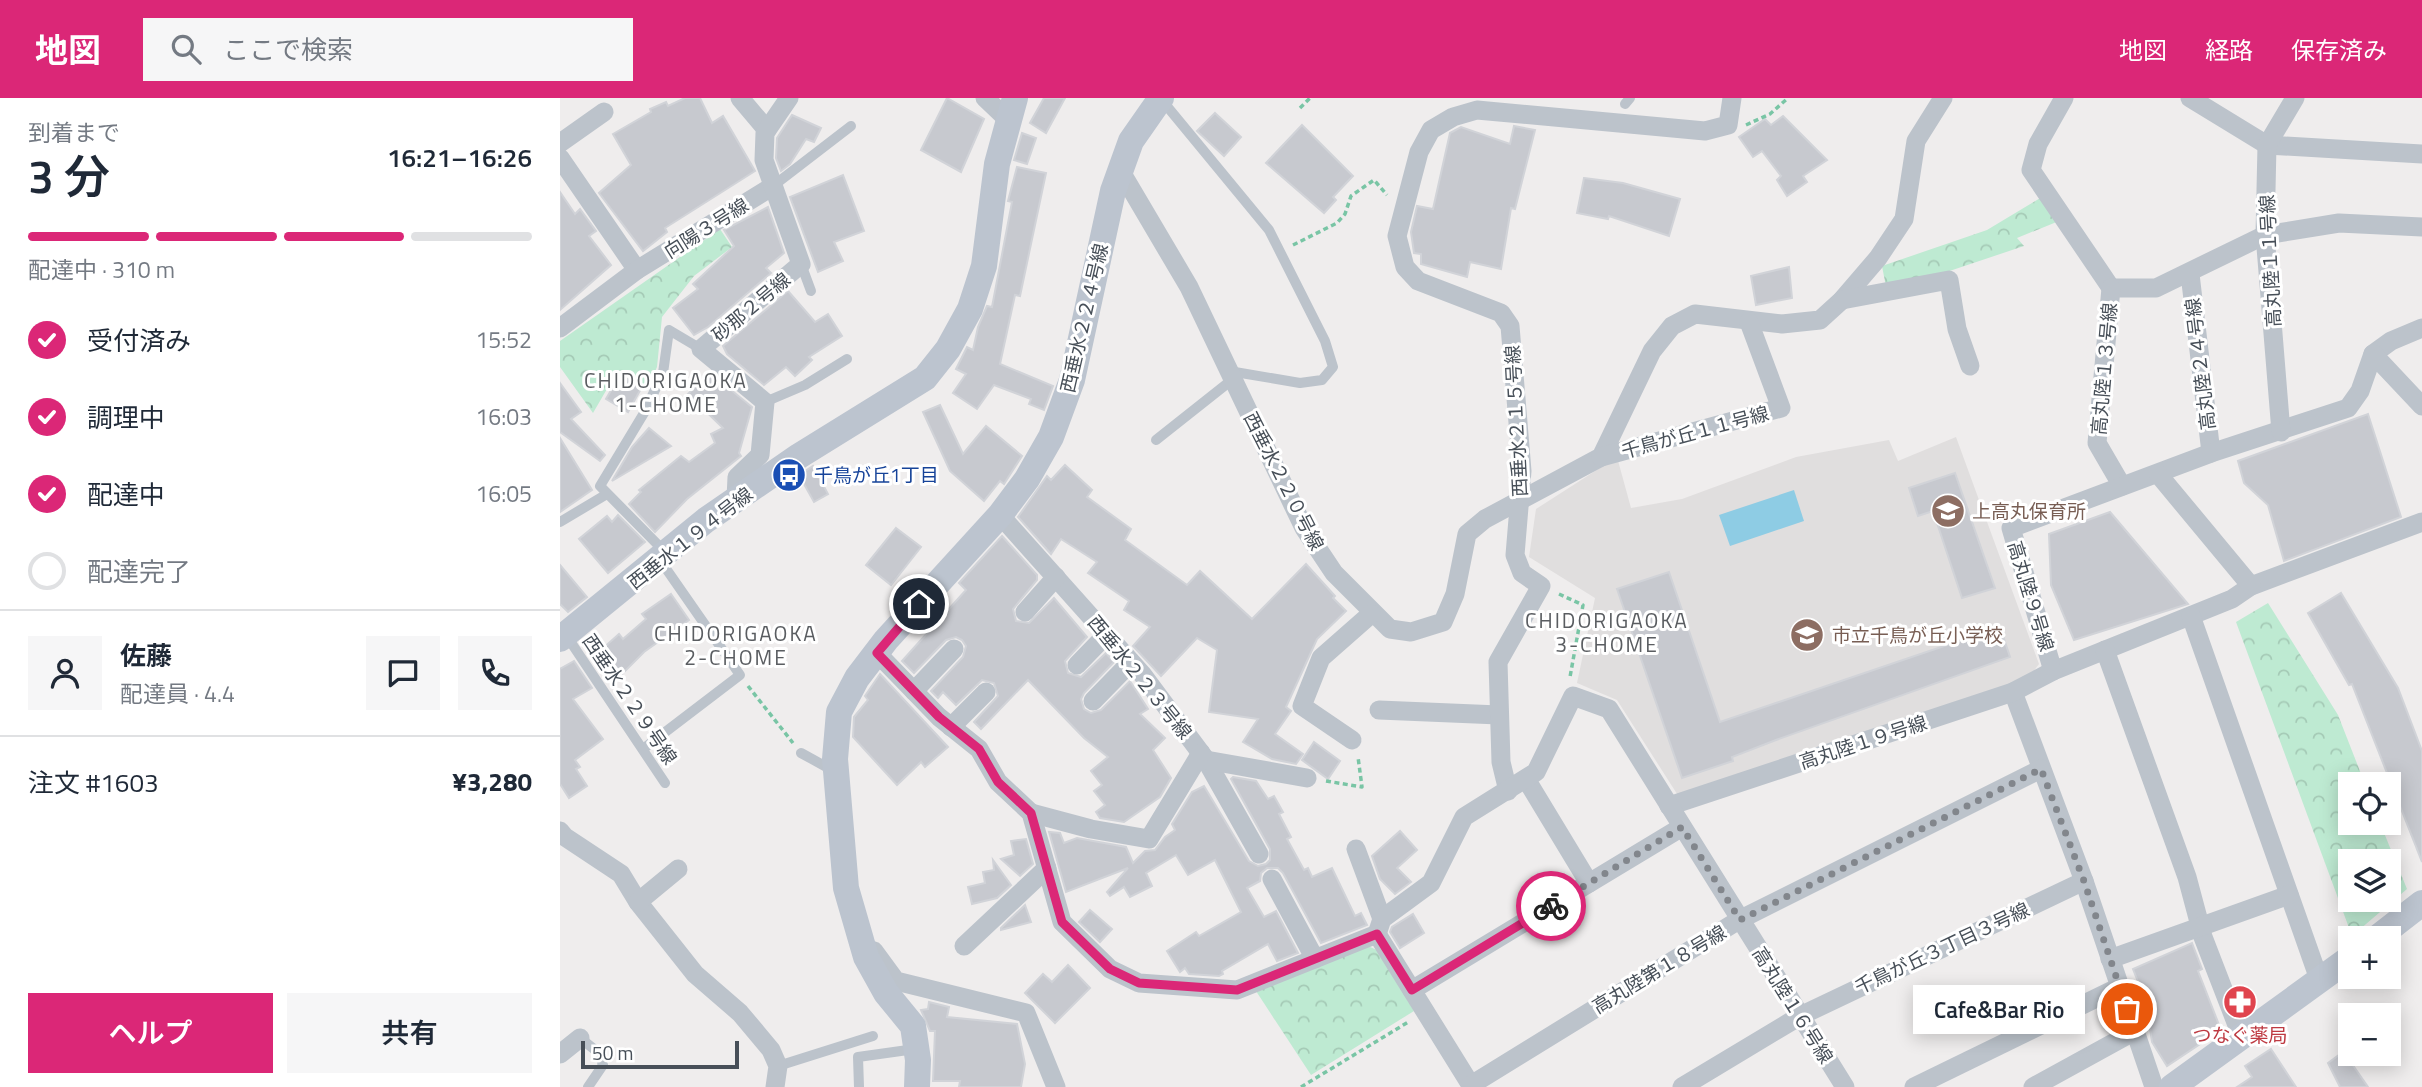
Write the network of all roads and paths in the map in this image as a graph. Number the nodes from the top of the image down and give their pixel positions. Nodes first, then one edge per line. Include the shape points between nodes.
1 (740, 98) edge
2 (789, 98) edge
3 (985, 98) edge
4 (1160, 98) edge
5 (1310, 98) edge
6 (1732, 98) edge
7 (1788, 98) edge
8 (1943, 98) edge
9 (2064, 98) edge
10 (2190, 98) edge
11 (2295, 98) edge
12 (1300, 108) dead end
13 (1011, 109) edge
14 (604, 112) dead end
15 (1728, 125) junction
16 (851, 126) dead end
17 (767, 130) junction
18 (560, 143) edge
19 (2267, 145) junction
20 (2422, 154) edge
21 (560, 158) edge
22 (1120, 170) junction
23 (773, 186) junction
24 (1403, 213) junction
25 (2422, 227) edge
26 (2265, 235) junction
27 (1280, 252) junction
28 (801, 264) junction
29 (637, 270) junction
30 (2190, 274) junction
31 (2111, 288) junction
32 (811, 291) dead end
33 (1842, 300) junction
34 (1749, 322) junction
35 (560, 328) edge
36 (2422, 328) edge
37 (701, 349) junction
38 (2373, 354) junction
39 (847, 359) dead end
40 (1970, 366) dead end
41 (1231, 375) junction
42 (765, 402) junction
43 (2422, 406) edge
44 (2281, 432) junction
45 (1156, 440) dead end
46 (2211, 453) junction
47 (1601, 457) junction
48 (2158, 474) junction
49 (2122, 486) junction
50 (604, 490) junction
51 (736, 499) junction
52 (1521, 502) junction
53 (1000, 515) junction
54 (560, 522) edge
55 (2422, 522) edge
56 (663, 556) junction
57 (1056, 577) junction
58 (1541, 586) junction
59 (2251, 586) junction
60 (1025, 612) dead end
61 (1371, 614) junction
62 (2191, 616) junction
63 (1107, 634) junction
64 (563, 637) edge
65 (954, 649) dead end
66 (2105, 650) junction
67 (877, 653) junction
68 (1131, 662) junction
69 (1077, 665) dead end
70 (2053, 671) junction
71 (740, 675) junction
72 (914, 691) junction
73 (986, 692) dead end
74 (2013, 692) junction
75 (1573, 696) junction
76 (1093, 701) dead end
77 (1379, 710) dead end
78 (1499, 715) junction
79 (951, 727) junction
80 (1352, 740) dead end
81 (643, 749) junction
82 (801, 753) joint
83 (1203, 757) junction
84 (1360, 764) dead end
85 (2041, 769) junction
86 (836, 772) junction
87 (1307, 778) dead end
88 (1526, 779) junction
89 (666, 783) dead end
90 (1346, 784) dead end
91 (1508, 791) junction
92 (1669, 806) junction
93 (1031, 813) junction
94 (1682, 827) junction
95 (560, 831) edge
96 (1356, 849) dead end
97 (1259, 854) dead end
98 (1046, 868) junction
99 (678, 869) dead end
100 (1272, 879) dead end
101 (2084, 881) junction
102 (1589, 883) junction
103 (2289, 895) junction
104 (638, 902) junction
105 (2422, 903) edge
106 (1740, 920) junction
107 (2392, 926) edge
108 (855, 927) junction
109 (1379, 927) junction
110 (2200, 929) junction
111 (964, 946) dead end
112 (1315, 959) junction
113 (2110, 959) junction
114 (2338, 968) edge
115 (2320, 982) junction
116 (2119, 986) junction
117 (1412, 990) junction
118 (1425, 1011) junction
119 (1800, 1016) junction
120 (2135, 1031) junction
121 (873, 1036) dead end
122 (580, 1038) joint
123 (2242, 1038) junction
124 (916, 1049) junction
125 (560, 1054) edge
126 (778, 1066) junction
127 (2185, 1083) edge
128 (1471, 1086) edge
129 (588, 1087) edge
130 (775, 1087) edge
131 (859, 1087) edge
132 (917, 1087) edge
133 (1056, 1087) edge
134 (1301, 1087) edge
135 (1682, 1087) edge
136 (1845, 1087) edge
137 (1914, 1087) edge
138 (2033, 1087) edge
139 (2154, 1087) edge

1 - 17 street
2 - 17 street
3 - 13 street
4 - 22 street, 西垂水２２４号線 via 1131,141
4 - 27 lane via 1269,229
5 - 12 path
6 - 15 street
7 - 15 path via 1770,114 1739,129
8 - 33 street via 1916,141 1904,219
9 - 31 street via 2038,144 2031,170
10 - 19 street
11 - 19 street, 高丸陸１１号線
13 - 51 street, 西垂水１９４号線 via 997,164 984,266 970,309 948,349 925,378
14 - 18 street
15 - 24 street, 西垂水２１５号線 via 1705,131 1652,128 1477,110 1431,130 1419,152
16 - 23 lane, 向陽３号線
17 - 23 street, 砂那２号線 via 764,160
19 - 20 street
19 - 26 street, 高丸陸１１号線
21 - 29 street
22 - 41 street, 西垂水２２０号線 via 1189,288
22 - 53 street, 西垂水２２４号線 via 1072,380 1051,437
23 - 28 street, 砂那２号線
23 - 29 street, 向陽３号線
24 - 27 path via 1374,180 1352,196 1337,223
24 - 52 street, 西垂水２１５号線 via 1397,236 1405,267 1418,281 1501,313 1510,327
25 - 26 street via 2339,223
26 - 30 street
26 - 44 street, 高丸陸１１号線
27 - 41 lane via 1334,367 1322,380 1300,383
28 - 32 lane
28 - 37 street, 砂那２号線
29 - 35 street, 向陽３号線
30 - 31 street via 2157,288
30 - 46 street, 高丸陸２４号線
31 - 49 street, 高丸陸１３号線 via 2097,443
33 - 34 street via 1820,320
33 - 40 street via 1949,280 1957,329
34 - 47 street via 1695,314 1672,326 1651,351
34 - 47 street, 千鳥が丘１１号線 via 1781,408
36 - 38 street
37 - 42 street
37 - 50 lane via 669,330 663,373
38 - 43 street
38 - 44 street, 高丸陸９号線 via 2360,391 2348,408
39 - 42 lane via 805,385
41 - 45 lane
41 - 61 street, 西垂水２２０号線 via 1304,527 1334,573
42 - 51 street via 760,455 737,477
44 - 46 street, 高丸陸９号線
46 - 48 street, 高丸陸９号線
47 - 52 street
48 - 49 street, 高丸陸９号線
48 - 59 street
49 - 70 street, 高丸陸９号線 via 2011,528
50 - 54 lane
50 - 56 lane
51 - 56 street, 西垂水１９４号線
52 - 58 street, 西垂水２１５号線 via 1516,555 1522,573
52 - 61 street, 西垂水２２０号線 via 1485,519 1467,534 1455,594 1443,622 1411,632 1390,629
53 - 57 street, 西垂水２２３号線
53 - 67 street, 西垂水２２４号線
55 - 59 street, 高丸陸９号線
56 - 64 street, 西垂水１９４号線
56 - 71 lane
57 - 60 street
57 - 63 street, 西垂水２２３号線
58 - 75 path via 1584,605 1568,684
58 - 78 street via 1498,662
59 - 62 street, 高丸陸９号線
61 - 80 street via 1321,658 1302,706
62 - 66 street, 高丸陸９号線
62 - 103 street
63 - 68 street, 西垂水２２３号線
63 - 69 street
64 - 81 lane, 西垂水２２９号線
65 - 72 street
66 - 70 street, 高丸陸９号線
66 - 110 street via 2188,877
67 - 72 street
67 - 86 street, 西垂水２２４号線 via 839,712
68 - 76 street
68 - 83 street, 西垂水２２３号線
70 - 74 street, 高丸陸１９号線
71 - 81 lane
71 - 82 path
72 - 79 street
73 - 79 street
74 - 85 street
74 - 92 street, 高丸陸１９号線
75 - 88 street via 1536,772
75 - 92 street, 高丸陸１６号線 via 1609,709
77 - 78 street
78 - 91 street via 1501,762
79 - 93 street via 979,749 998,782
81 - 89 lane, 西垂水２２９号線
82 - 86 lane
83 - 87 street
83 - 93 street via 1149,839
83 - 97 street, 西垂水２２３号線
84 - 90 path via 1362,787
85 - 101 street
85 - 106 street, 高丸陸第１８号線
86 - 108 street, 西垂水２２４号線 via 846,888
88 - 91 street
88 - 102 street
91 - 109 street via 1464,817 1431,883
92 - 94 street, 高丸陸１６号線
93 - 98 street
94 - 102 street
94 - 106 street, 高丸陸１６号線
95 - 104 street via 621,874
96 - 109 street
98 - 111 street
98 - 112 street via 1062,922 1110,969 1139,983 1237,990
99 - 104 street
100 - 112 street
101 - 113 street
101 - 119 street, 千鳥が丘３丁目３号線
102 - 117 street
103 - 110 street
103 - 115 street
104 - 126 street via 695,974 740,1013 771,1050
105 - 107 street
106 - 119 street, 高丸陸１６号線
106 - 128 street, 高丸陸第１８号線
108 - 124 street, 西垂水２２４号線 via 886,993 913,1026
108 - 133 street via 896,981 1026,1013
109 - 112 street
109 - 117 street
110 - 113 street
110 - 123 street
113 - 116 street
114 - 115 street
115 - 123 street
116 - 120 street
116 - 137 street
117 - 118 street
118 - 128 street
118 - 134 path
119 - 135 street, 千鳥が丘３丁目３号線
119 - 136 street, 高丸陸１６号線
120 - 138 street
120 - 139 street
121 - 126 lane
122 - 125 street
122 - 129 lane via 599,1053 603,1065
123 - 127 street
124 - 131 lane via 858,1057
124 - 132 street, 西垂水２２４号線
126 - 130 street

